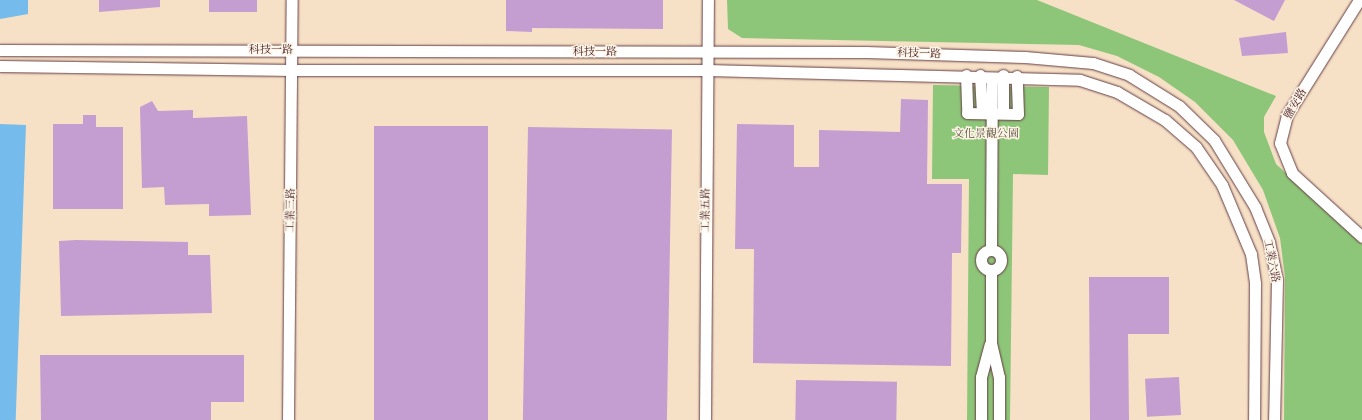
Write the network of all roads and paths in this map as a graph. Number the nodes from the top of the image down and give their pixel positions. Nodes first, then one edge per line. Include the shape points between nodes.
1 (292, 0) edge
2 (708, 0) edge
3 (1359, 0) edge
4 (0, 50) edge
5 (292, 50) junction
6 (709, 52) junction
7 (0, 66) edge
8 (293, 70) junction
9 (707, 70) junction
10 (980, 74) junction
11 (966, 75) junction
12 (1004, 75) junction
13 (1018, 76) junction
14 (992, 82) dead end
15 (1179, 106) joint
16 (992, 113) junction
17 (1165, 120) joint
18 (1362, 236) edge
19 (990, 343) junction
20 (288, 420) edge
21 (705, 420) edge
22 (981, 420) edge
23 (999, 420) edge
24 (1254, 420) edge
25 (1274, 420) edge

1 - 5 street, 工業三路
2 - 6 street, 工業五路
3 - 18 street, 鹽安路 via 1288,115 1280,143 1292,173
4 - 5 street, 科技一路
5 - 6 street, 科技一路
5 - 8 street, 工業三路
6 - 9 street, 工業五路
6 - 15 street, 科技一路 via 866,52 1025,57 1093,63 1129,75
7 - 8 street, 科技一路
8 - 9 street, 科技一路
8 - 20 street, 工業三路
9 - 11 street, 科技一路
9 - 21 street, 工業五路
10 - 11 street, 科技一路
10 - 12 street, 科技一路
10 - 16 street
11 - 16 street via 967,113
12 - 13 street, 科技一路
12 - 16 street
13 - 16 street via 1018,114
13 - 17 street, 科技一路 via 1080,80 1117,92
14 - 16 street
15 - 25 street, 工業六路 via 1214,140 1255,207 1269,242 1277,280
16 - 19 street via 991,250 1001,258 1000,265 991,270
17 - 24 street, 工業六路 via 1196,147 1222,185 1251,254 1255,284
19 - 22 street via 981,377
19 - 23 street via 999,377

